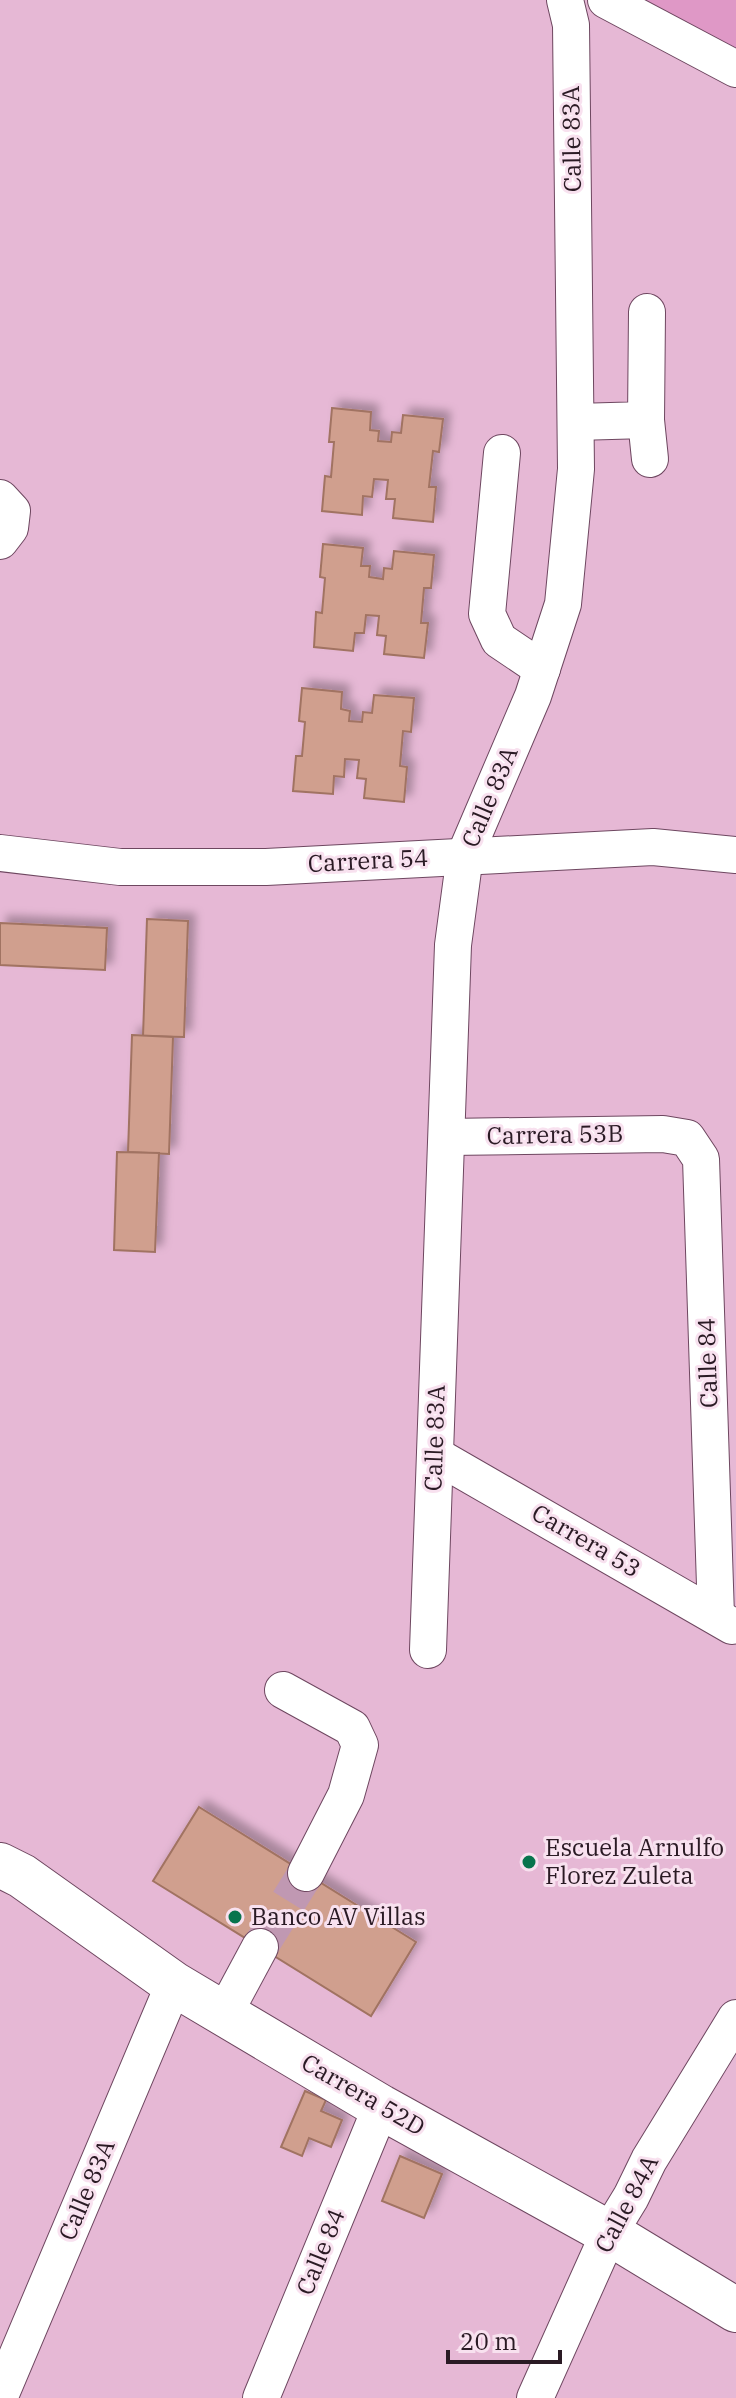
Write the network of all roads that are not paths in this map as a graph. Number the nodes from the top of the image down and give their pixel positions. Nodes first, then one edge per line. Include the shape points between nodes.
1 (565, 0) edge
2 (606, 0) edge
3 (736, 69) edge
4 (647, 312) dead end
5 (646, 420) junction
6 (576, 422) junction
7 (502, 453) dead end
8 (650, 459) dead end
9 (0, 498) edge
10 (0, 541) edge
11 (542, 669) junction
12 (0, 853) edge
13 (465, 855) junction
14 (736, 855) edge
15 (663, 1134) joint
16 (447, 1137) junction
17 (435, 1455) junction
18 (726, 1622) edge
19 (428, 1650) dead end
20 (283, 1690) dead end
21 (0, 1865) edge
22 (306, 1873) tunnel mouth
23 (260, 1947) tunnel mouth
24 (174, 1984) junction
25 (224, 2014) junction
26 (736, 2018) edge
27 (381, 2107) junction
28 (609, 2233) junction
29 (736, 2310) edge
30 (0, 2396) edge
31 (261, 2398) edge
32 (535, 2398) edge

1 - 6 street, Calle 83A via 571,25
2 - 3 street
4 - 5 street
5 - 6 street
5 - 8 street
6 - 11 street, Calle 83A via 563,604
7 - 11 street via 487,614 499,640
9 - 10 street via 12,511 10,528
11 - 13 street, Calle 83A
12 - 13 street, Carrera 54 via 120,867 266,867
13 - 14 street, Carrera 54 via 653,847
13 - 16 street, Calle 83A via 453,945
15 - 16 street, Carrera 53B
15 - 18 street, Calle 84 via 687,1138 701,1159
16 - 17 street, Calle 83A
17 - 18 street, Carrera 53
17 - 19 street, Calle 83A
20 - 22 street via 352,1728 360,1745 346,1795
21 - 24 main road, Carrera 52D
23 - 25 street
24 - 25 main road, Carrera 52D
24 - 30 street, Calle 83A
25 - 27 main road, Carrera 52D
26 - 28 street, Calle 84A
27 - 28 main road, Carrera 52D
27 - 31 street, Calle 84
28 - 29 main road, Carrera 52D
28 - 32 street, Calle 84A

